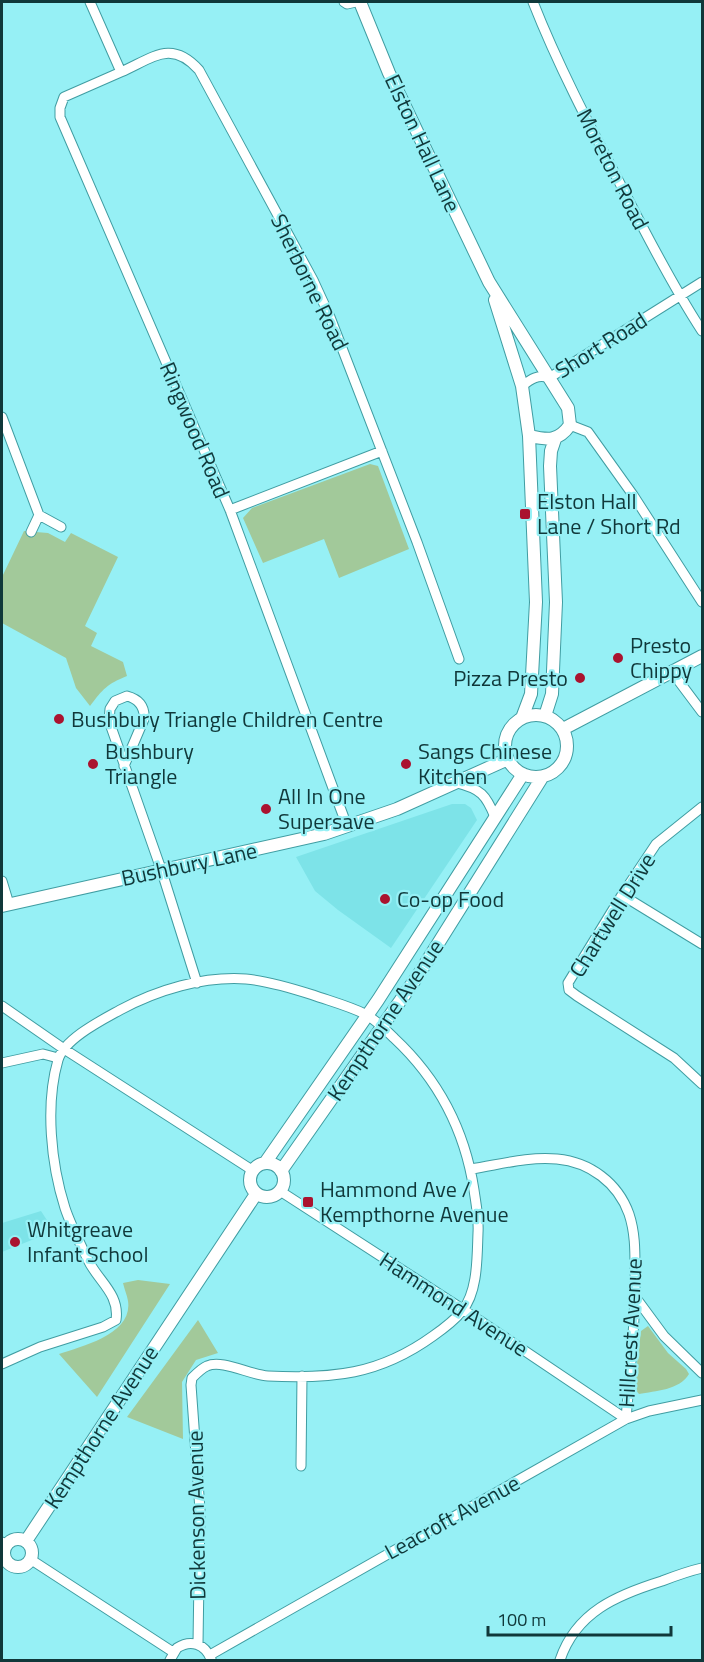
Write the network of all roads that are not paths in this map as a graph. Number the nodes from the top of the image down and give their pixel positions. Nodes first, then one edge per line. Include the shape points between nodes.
1 (90, 2) edge
2 (344, 2) edge
3 (358, 2) edge
4 (533, 2) edge
5 (121, 72) junction
6 (489, 282) junction
7 (702, 282) edge
8 (679, 296) junction
9 (702, 331) edge
10 (549, 378) junction
11 (522, 386) junction
12 (2, 417) edge
13 (570, 424) junction
14 (529, 435) junction
15 (555, 439) junction
16 (382, 451) junction
17 (230, 510) junction
18 (39, 515) junction
19 (61, 527) dead end
20 (31, 532) dead end
21 (702, 602) edge
22 (702, 656) edge
23 (459, 659) dead end
24 (672, 672) junction
25 (702, 712) edge
26 (545, 716) junction
27 (522, 718) junction
28 (562, 729) junction
29 (508, 759) junction
30 (124, 766) junction
31 (523, 774) junction
32 (543, 776) junction
33 (457, 783) junction
34 (702, 807) edge
35 (495, 817) junction
36 (347, 826) junction
37 (161, 869) junction
38 (2, 881) edge
39 (622, 895) junction
40 (5, 905) edge
41 (702, 944) edge
42 (197, 983) junction
43 (2, 1006) edge
44 (368, 1015) junction
45 (382, 1027) junction
46 (64, 1049) junction
47 (58, 1058) junction
48 (2, 1064) edge
49 (702, 1084) edge
50 (265, 1163) junction
51 (471, 1169) junction
52 (252, 1170) junction
53 (281, 1171) junction
54 (280, 1191) junction
55 (256, 1194) junction
56 (636, 1298) junction
57 (464, 1310) junction
58 (2, 1364) edge
59 (702, 1373) edge
60 (302, 1376) junction
61 (702, 1400) edge
62 (626, 1419) junction
63 (301, 1466) dead end
64 (26, 1541) junction
65 (4, 1543) edge
66 (30, 1559) junction
67 (9, 1565) junction
68 (702, 1568) edge
69 (2, 1577) edge
70 (198, 1644) junction
71 (172, 1656) edge
72 (211, 1658) edge
73 (560, 1660) edge

1 - 5 street
2 - 3 street
3 - 6 street, Elston Hall Lane
4 - 8 street, Moreton Road via 554,56
5 - 16 street, Sherborne Road via 174,52 200,70 313,280
5 - 17 street, Ringwood Road via 64,97 60,117
6 - 10 street, Elston Hall Lane
6 - 11 street, Elston Hall Lane
7 - 8 street, Short Road
8 - 9 street, Moreton Road
8 - 10 street, Short Road
10 - 11 street, Short Road via 542,375
10 - 13 street, Elston Hall Lane via 567,408
11 - 14 street, Elston Hall Lane
12 - 18 street
13 - 15 street
13 - 21 street via 588,432
14 - 15 street
14 - 27 street, Elston Hall Lane via 536,602 531,694
15 - 26 street via 550,466 556,602 552,694
16 - 17 street
16 - 23 street, Sherborne Road
17 - 36 street, Ringwood Road
18 - 19 street
18 - 20 street
22 - 24 street
24 - 25 street
24 - 28 street
26 - 27 street
26 - 28 street
27 - 29 street via 507,733
28 - 32 street via 567,743 565,758 559,767
29 - 31 street
29 - 33 street, Bushbury Lane
30 - 30 street via 109,721 115,701 127,696 141,704 144,719
30 - 37 street
31 - 32 street
31 - 35 street, Kempthorne Avenue
32 - 45 street, Kempthorne Avenue
33 - 35 street via 480,792
33 - 36 street, Bushbury Lane
34 - 39 street, Chartwell Drive via 656,844
35 - 44 street, Kempthorne Avenue
36 - 37 street, Bushbury Lane via 261,849
37 - 40 street, Bushbury Lane
37 - 42 street
38 - 40 street
39 - 41 street
39 - 49 street, Chartwell Drive via 570,979 569,990 674,1058
42 - 44 street via 244,979 271,983
42 - 46 street via 142,998 89,1028
43 - 46 street
44 - 45 street
44 - 50 street, Kempthorne Avenue
45 - 51 street via 429,1075 454,1120
45 - 53 street, Kempthorne Avenue
46 - 47 street
46 - 52 street
47 - 48 street via 44,1054
47 - 58 street via 50,1114 59,1183 68,1216 90,1265 116,1301 116,1320
50 - 52 street
50 - 53 street
51 - 56 street, Hillcrest Avenue via 557,1159 579,1164 608,1181 620,1195 634,1231
51 - 57 street via 479,1220 472,1289
52 - 55 street via 250,1184
53 - 54 street via 284,1179
54 - 55 street via 267,1197
54 - 57 street, Hammond Avenue
55 - 64 street, Kempthorne Avenue
56 - 59 street via 663,1336
56 - 62 street, Hillcrest Avenue
57 - 60 street via 444,1329 393,1360 361,1372
57 - 62 street, Hammond Avenue
60 - 63 street
60 - 70 street, Dickenson Avenue via 263,1376 219,1364 208,1365 192,1378 200,1510
61 - 62 street, Leacroft Avenue
62 - 72 street, Leacroft Avenue
64 - 65 street
64 - 66 street via 32,1550
65 - 67 street
66 - 67 street via 20,1567
66 - 71 street
67 - 69 street
68 - 73 street via 637,1589 603,1605 582,1621 565,1644
70 - 71 street via 186,1643
70 - 72 street

